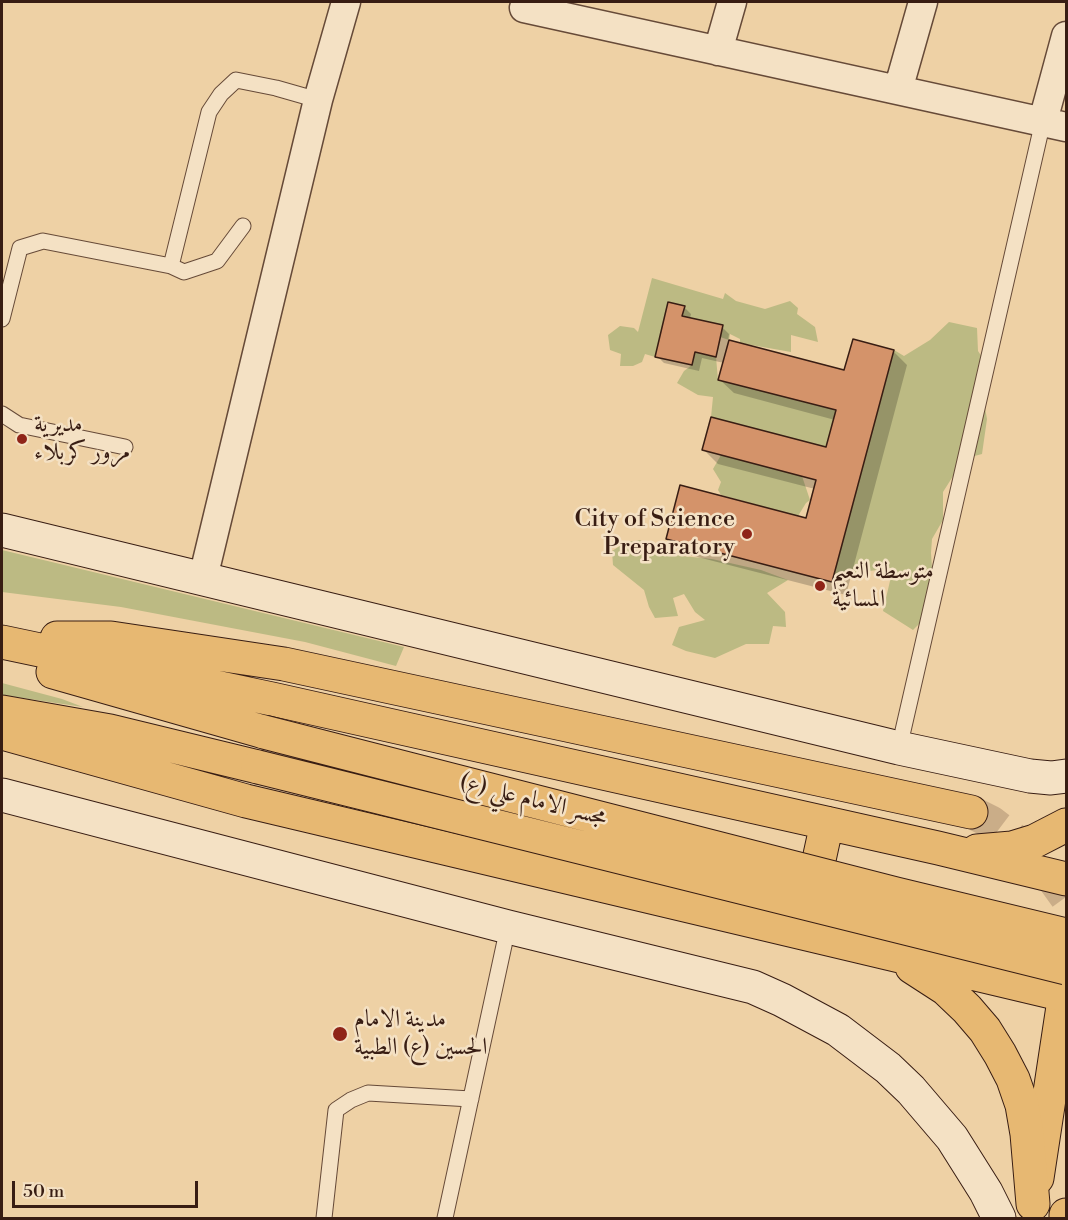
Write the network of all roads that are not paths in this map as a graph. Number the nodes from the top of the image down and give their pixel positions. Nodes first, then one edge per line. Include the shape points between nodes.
1 (345, 2) edge
2 (526, 2) edge
3 (732, 2) edge
4 (923, 2) edge
5 (1066, 36) edge
6 (718, 51) junction
7 (897, 90) junction
8 (318, 100) junction
9 (1055, 124) edge
10 (243, 226) dead end
11 (171, 266) junction
12 (2, 318) edge
13 (2, 414) edge
14 (125, 447) dead end
15 (2, 530) edge
16 (203, 578) junction
17 (2, 640) edge
18 (2, 657) edge
19 (2, 712) edge
20 (2, 733) edge
21 (899, 748) junction
22 (1066, 776) edge
23 (2, 795) edge
24 (971, 812) tunnel mouth
25 (827, 823) junction
26 (1066, 825) edge
27 (939, 848) junction
28 (1066, 879) edge
29 (508, 927) junction
30 (803, 934) junction
31 (1066, 935) edge
32 (872, 950) junction
33 (1066, 987) edge
34 (471, 1099) junction
35 (1032, 1211) edge
36 (324, 1218) edge
37 (446, 1218) edge
38 (999, 1218) edge

1 - 8 street
2 - 6 street via 524,8
3 - 6 street
4 - 7 street
5 - 9 street
6 - 7 street
7 - 9 street
8 - 11 lane via 236,80 221,94 209,112
8 - 16 street
9 - 21 lane
10 - 11 lane via 217,261 184,272
11 - 12 lane via 43,242 20,248
13 - 14 lane via 19,425
15 - 16 main road
16 - 21 main road
17 - 24 main road via 111,638 284,664
17 - 25 main road
18 - 31 main road, مجسر الامام علي (ع), bridge via 264,732
19 - 33 main road, مجسر الامام علي (ع), bridge via 110,731 258,766
20 - 30 main road via 246,801
21 - 22 main road via 1030,776
23 - 29 main road
25 - 27 main road
25 - 30 main road
26 - 27 main road via 1011,848
27 - 28 main road
29 - 34 lane
29 - 38 main road via 753,987 838,1030 888,1068 933,1113 970,1164
30 - 32 main road
32 - 33 main road
32 - 35 main road via 898,960 946,989 973,1016 1000,1054 1022,1106
33 - 35 main road
34 - 36 lane via 368,1093 336,1110
34 - 37 lane

